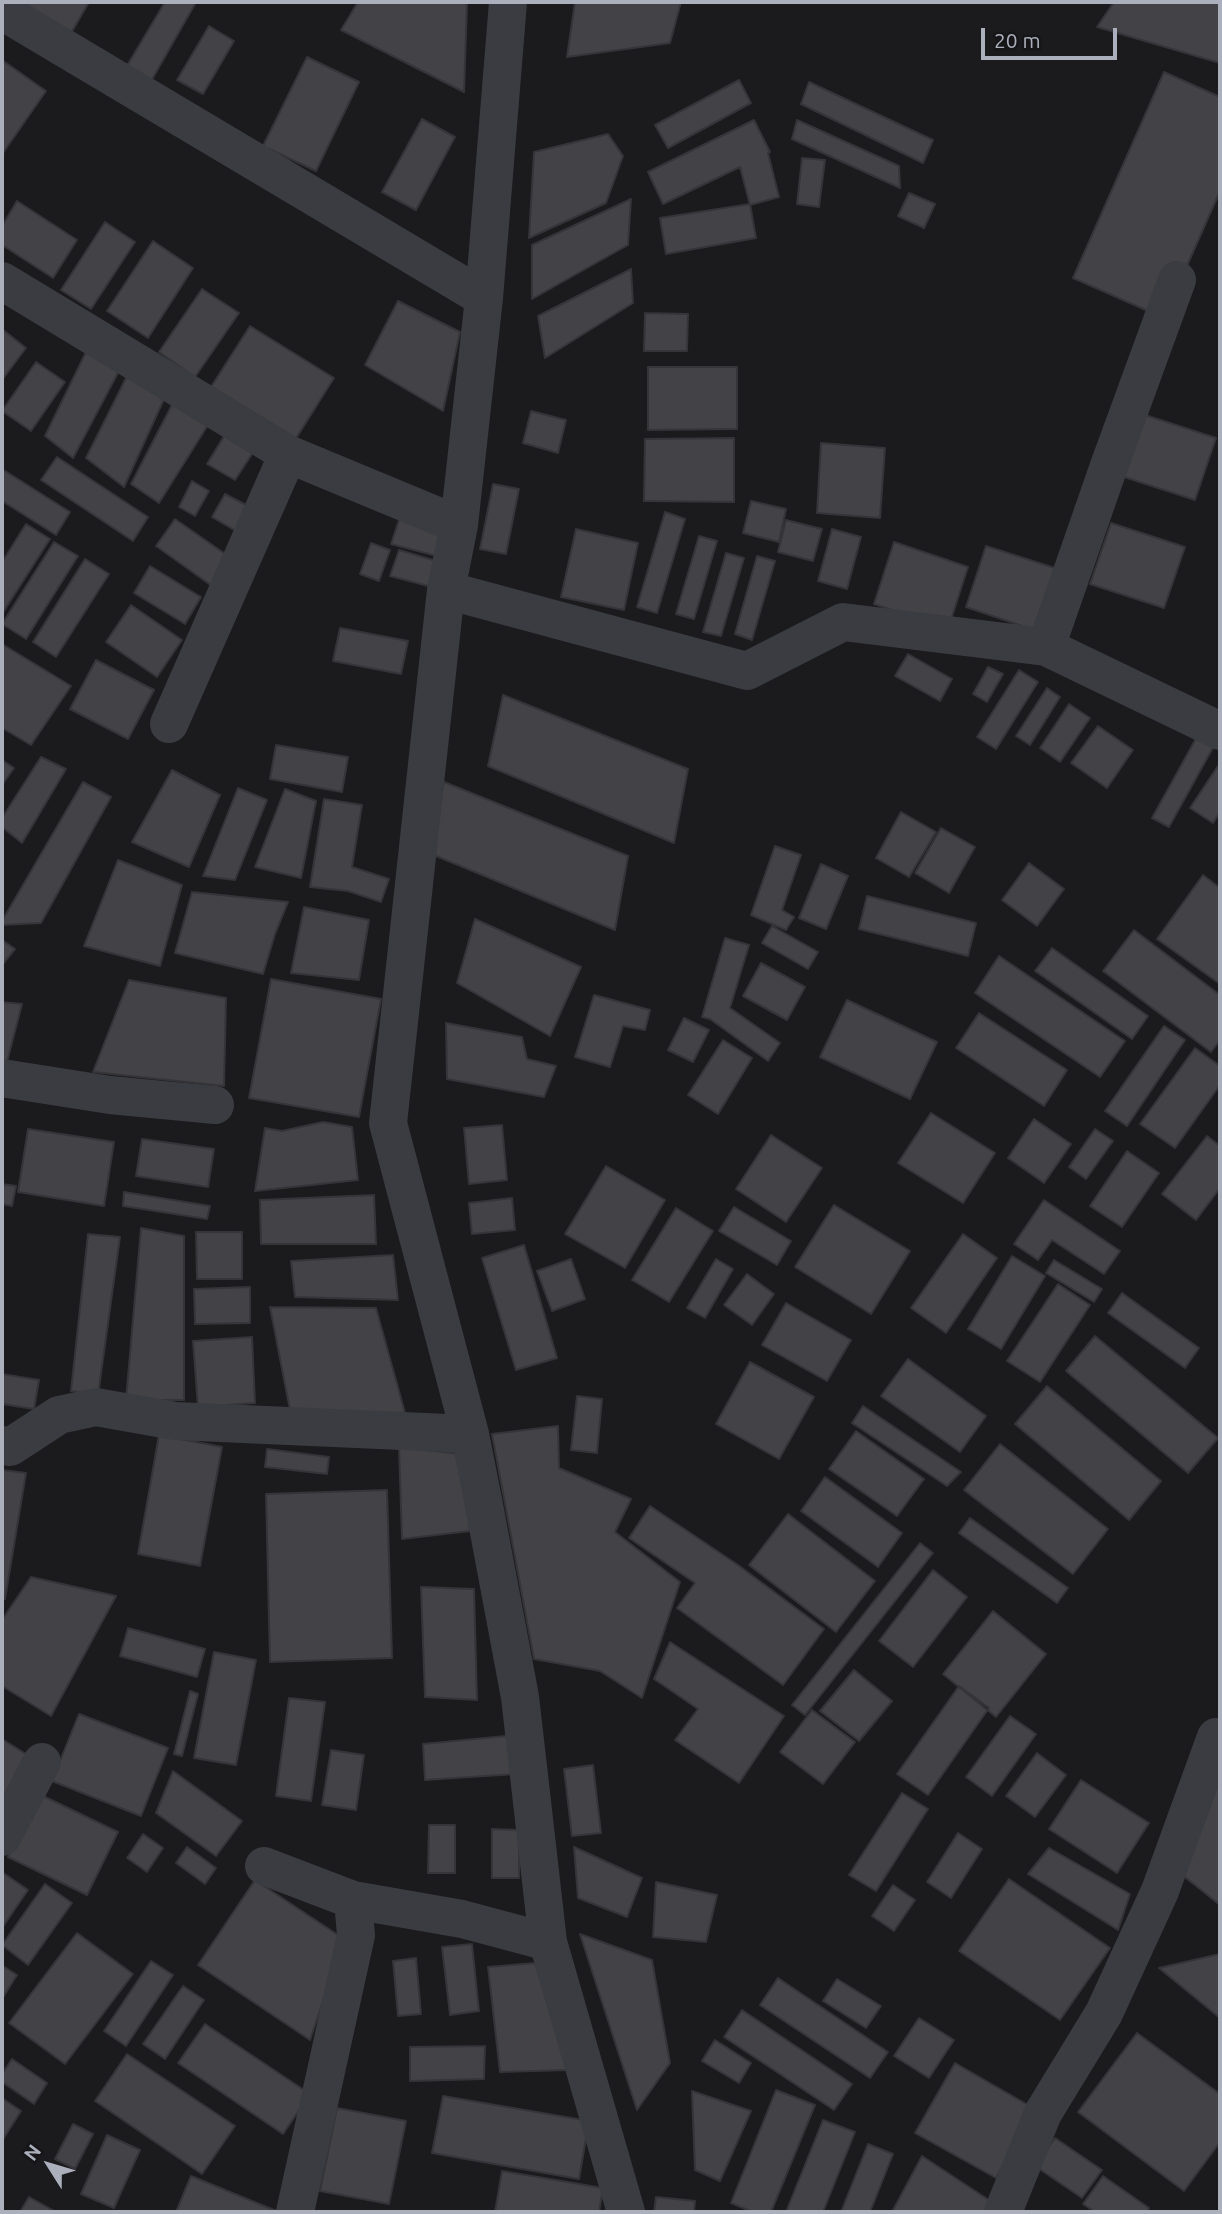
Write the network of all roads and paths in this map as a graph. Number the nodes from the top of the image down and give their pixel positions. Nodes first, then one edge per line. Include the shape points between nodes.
1 (508, 2) edge
2 (2, 11) edge
3 (2, 281) edge
4 (1177, 281) dead end
5 (484, 298) junction
6 (288, 454) junction
7 (459, 525) junction
8 (446, 590) junction
9 (1046, 647) junction
10 (169, 724) dead end
11 (1220, 731) edge
12 (2, 1078) edge
13 (215, 1105) dead end
14 (470, 1434) junction
15 (2, 1445) edge
16 (1216, 1737) dead end
17 (42, 1762) dead end
18 (2, 1837) edge
19 (264, 1866) dead end
20 (354, 1900) junction
21 (548, 1942) junction
22 (295, 2212) edge
23 (626, 2212) edge
24 (1003, 2212) edge

1 - 5 street
2 - 5 street
3 - 6 street
4 - 9 street
5 - 7 street
6 - 7 street
6 - 10 street
7 - 8 street
8 - 9 street via 747,671 843,622
8 - 14 street via 387,1124
9 - 11 street
12 - 13 street via 110,1096
14 - 15 street via 175,1421 96,1407 59,1415 10,1447
14 - 21 street via 520,1697
16 - 24 street via 1160,1891 1104,2012 1043,2113
17 - 18 street
19 - 20 street
20 - 21 street via 462,1919
20 - 22 street via 356,1936
21 - 23 street

